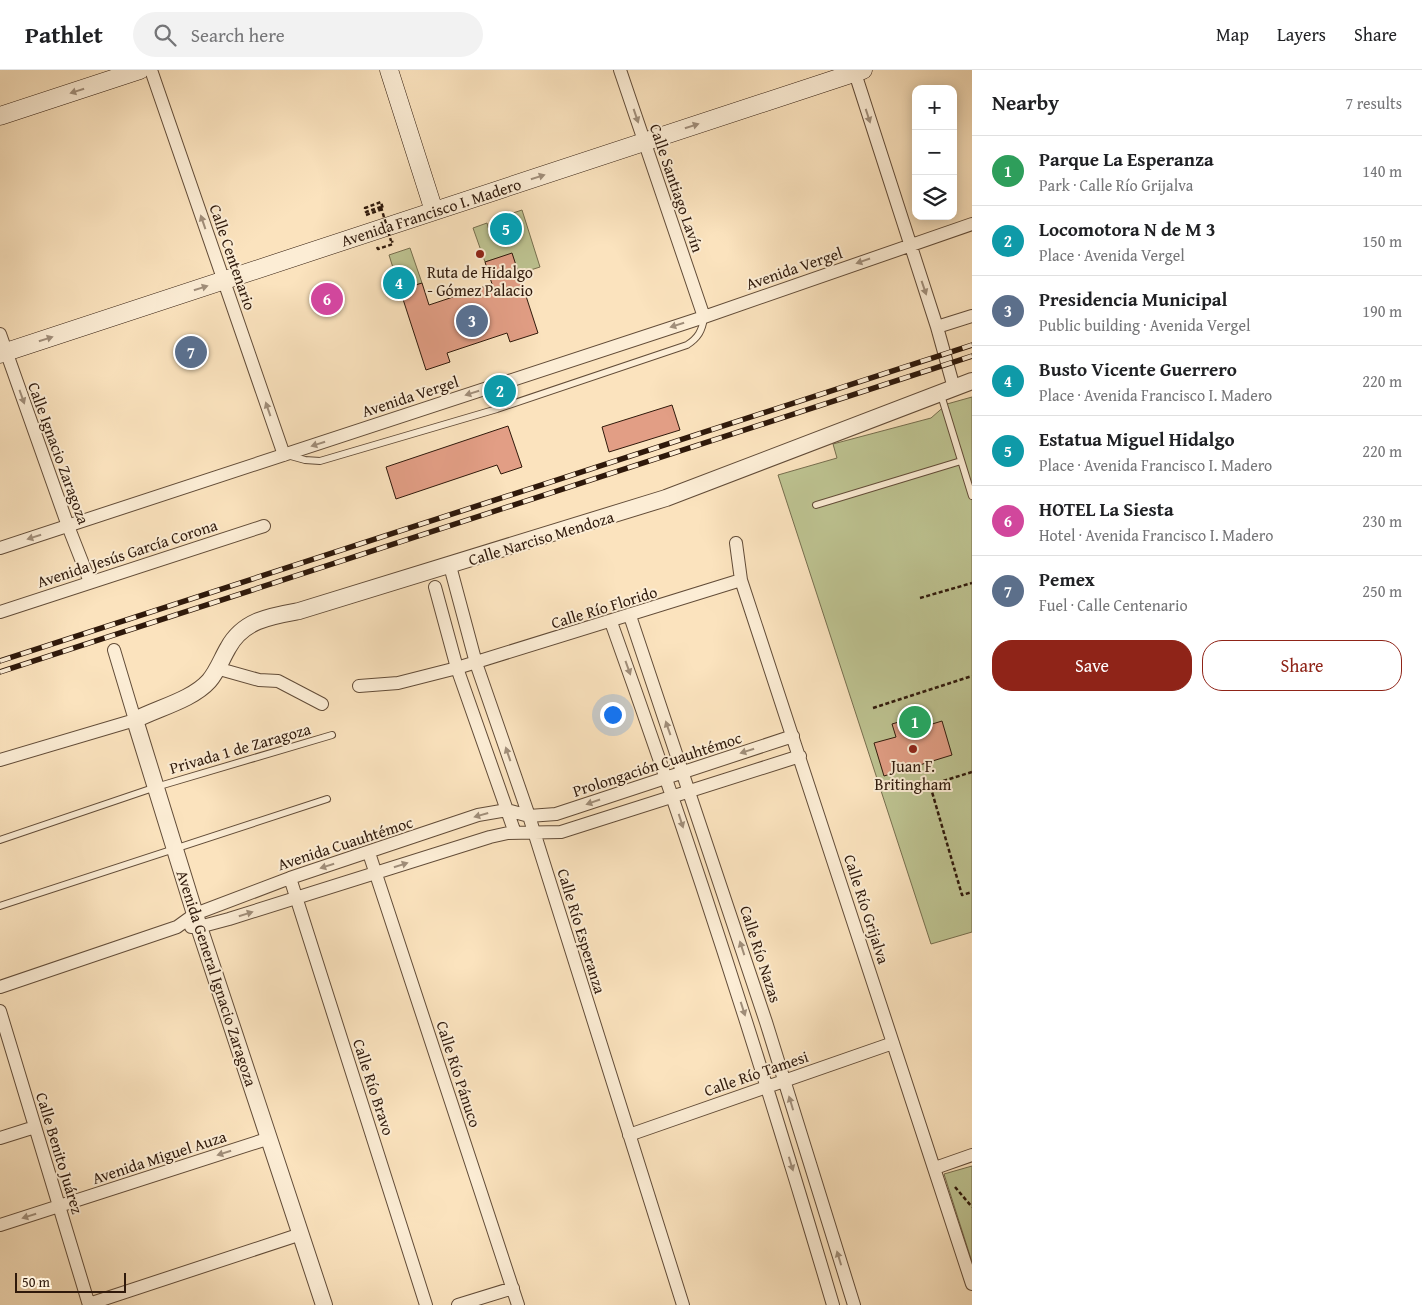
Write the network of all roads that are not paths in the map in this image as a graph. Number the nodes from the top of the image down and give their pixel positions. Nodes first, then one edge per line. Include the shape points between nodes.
1 (140, 70) edge
2 (151, 70) edge
3 (388, 70) edge
4 (620, 70) edge
5 (857, 71) edge
6 (0, 116) edge
7 (644, 142) junction
8 (434, 211) junction
9 (972, 224) edge
10 (909, 245) junction
11 (223, 281) junction
12 (972, 316) edge
13 (704, 317) junction
14 (937, 327) junction
15 (0, 334) edge
16 (3, 353) edge
17 (972, 381) edge
18 (947, 391) junction
19 (284, 455) junction
20 (962, 461) junction
21 (972, 496) edge
22 (816, 505) dead end
23 (68, 526) junction
24 (264, 526) dead end
25 (736, 543) dead end
26 (0, 548) edge
27 (450, 566) junction
28 (741, 580) junction
29 (90, 582) junction
30 (435, 587) dead end
31 (0, 612) edge
32 (630, 616) junction
33 (611, 622) junction
34 (114, 650) dead end
35 (476, 663) junction
36 (216, 668) junction
37 (457, 668) junction
38 (359, 686) dead end
39 (322, 704) dead end
40 (135, 720) junction
41 (332, 735) dead end
42 (793, 736) junction
43 (800, 756) junction
44 (0, 760) edge
45 (683, 772) junction
46 (667, 777) junction
47 (156, 787) junction
48 (690, 792) junction
49 (673, 798) junction
50 (327, 799) dead end
51 (507, 810) junction
52 (529, 816) junction
53 (515, 833) junction
54 (535, 834) junction
55 (0, 840) edge
56 (175, 848) junction
57 (370, 853) junction
58 (376, 874) junction
59 (290, 878) junction
60 (297, 898) junction
61 (0, 906) edge
62 (197, 921) junction
63 (0, 987) edge
64 (0, 1011) edge
65 (893, 1043) junction
66 (784, 1080) junction
67 (768, 1086) junction
68 (35, 1127) junction
69 (629, 1135) junction
70 (0, 1138) edge
71 (270, 1138) junction
72 (972, 1155) edge
73 (935, 1168) junction
74 (59, 1207) junction
75 (0, 1225) edge
76 (301, 1234) junction
77 (972, 1284) edge
78 (513, 1288) junction
79 (89, 1304) edge
80 (324, 1305) edge
81 (426, 1305) edge
82 (458, 1305) edge
83 (518, 1305) edge
84 (683, 1305) edge
85 (833, 1305) edge
86 (854, 1305) edge

1 -> 6 main road
11 -> 2 street, Calle Centenario
3 - 8 main road
4 -> 7 street, Calle Santiago Lavín
7 -> 5 main road, Avenida Francisco I. Madero
5 -> 10 street
8 -> 7 main road, Avenida Francisco I. Madero
7 - 13 street, Calle Santiago Lavín
8 - 11 main road, Avenida Francisco I. Madero
9 - 10 street, Avenida Vergel
10 -> 13 street, Avenida Vergel
10 -> 14 street
16 -> 11 main road, Avenida Francisco I. Madero
19 -> 11 street, Calle Centenario
12 - 14 street
13 -> 19 street, Avenida Vergel
13 - 19 lane via 696,339 687,345 497,409 320,461
14 - 18 street
15 - 16 street, Calle Ignacio Zaragoza
16 -> 23 street, Calle Ignacio Zaragoza
17 - 18 street, Calle Narciso Mendoza
18 - 20 lane
18 - 27 street, Calle Narciso Mendoza via 666,498
19 - 23 street, Avenida Vergel
20 - 21 lane
20 - 22 lane
23 -> 26 street, Avenida Vergel
23 - 29 street, Calle Ignacio Zaragoza
24 - 29 street, Avenida Jesús García Corona
25 - 28 street, Calle Río Grijalva
27 - 35 street, Calle Río Esperanza
27 - 36 street, Calle Narciso Mendoza via 299,611 268,616 252,623 232,641
28 - 32 street, Calle Río Florido
28 - 42 street, Calle Río Grijalva
29 - 31 street, Avenida Jesús García Corona
30 - 37 street
32 - 33 street, Calle Río Florido
45 -> 32 street, Calle Río Nazas
33 - 35 street, Calle Río Florido
33 -> 46 street
34 - 40 street, Avenida General Ignacio Zaragoza
35 - 37 street, Calle Río Florido
52 -> 35 street, Calle Río Esperanza
36 - 39 street via 258,680 278,681
36 - 40 street, Calle Narciso Mendoza via 208,681 184,699
37 - 38 street, Calle Río Florido via 398,683
37 - 51 street
40 - 44 street
40 - 47 street, Avenida General Ignacio Zaragoza
41 - 47 lane, Privada 1 de Zaragoza
42 - 43 street, Calle Río Grijalva
42 -> 45 street, Prolongación Cuauhtémoc
43 - 48 street
43 - 65 street, Calle Río Grijalva
45 - 46 street, Prolongación Cuauhtémoc
45 - 48 street, Calle Río Nazas
46 - 49 street
46 -> 52 street, Prolongación Cuauhtémoc via 556,814
47 - 55 lane, Privada 1 de Zaragoza
47 - 56 street, Avenida General Ignacio Zaragoza
48 - 49 street
66 -> 48 street, Calle Río Nazas
49 - 54 street via 561,832
49 -> 67 street
50 - 56 lane
51 - 52 street, Avenida Cuauhtémoc
51 - 53 street
51 -> 57 street, Avenida Cuauhtémoc via 478,816
52 - 54 street, Calle Río Esperanza
53 - 54 street, Avenida Cuauhtémoc
58 -> 53 street, Avenida Cuauhtémoc via 490,837
54 - 69 street, Calle Río Esperanza
56 - 61 lane
56 - 62 street, Avenida General Ignacio Zaragoza
57 - 58 street, Calle Río Pánuco
57 -> 59 street, Avenida Cuauhtémoc
58 - 60 street, Avenida Cuauhtémoc
58 - 78 street, Calle Río Pánuco
59 - 60 street, Calle Río Bravo
59 - 62 street, Avenida Cuauhtémoc
62 -> 60 street, Avenida Cuauhtémoc
60 - 81 street, Calle Río Bravo
62 - 63 street, Avenida Cuauhtémoc
62 - 71 street, Avenida General Ignacio Zaragoza
64 - 68 street, Calle Benito Juárez
65 - 66 street, Calle Río Tamesi
65 - 73 street, Calle Río Grijalva
66 - 67 street, Calle Río Tamesi
86 -> 66 street, Calle Río Nazas
67 - 69 street, Calle Río Tamesi
67 -> 85 street
68 - 70 street
68 - 74 street, Calle Benito Juárez
69 - 84 street, Calle Río Esperanza
71 -> 74 street, Avenida Miguel Auza
71 - 76 street, Avenida General Ignacio Zaragoza
72 - 73 street
73 - 77 street, Calle Río Grijalva
74 -> 75 street, Avenida Miguel Auza
74 - 79 street, Calle Benito Juárez
76 - 79 street
76 - 80 street, Avenida General Ignacio Zaragoza
78 - 82 street
78 - 83 street, Calle Río Pánuco

